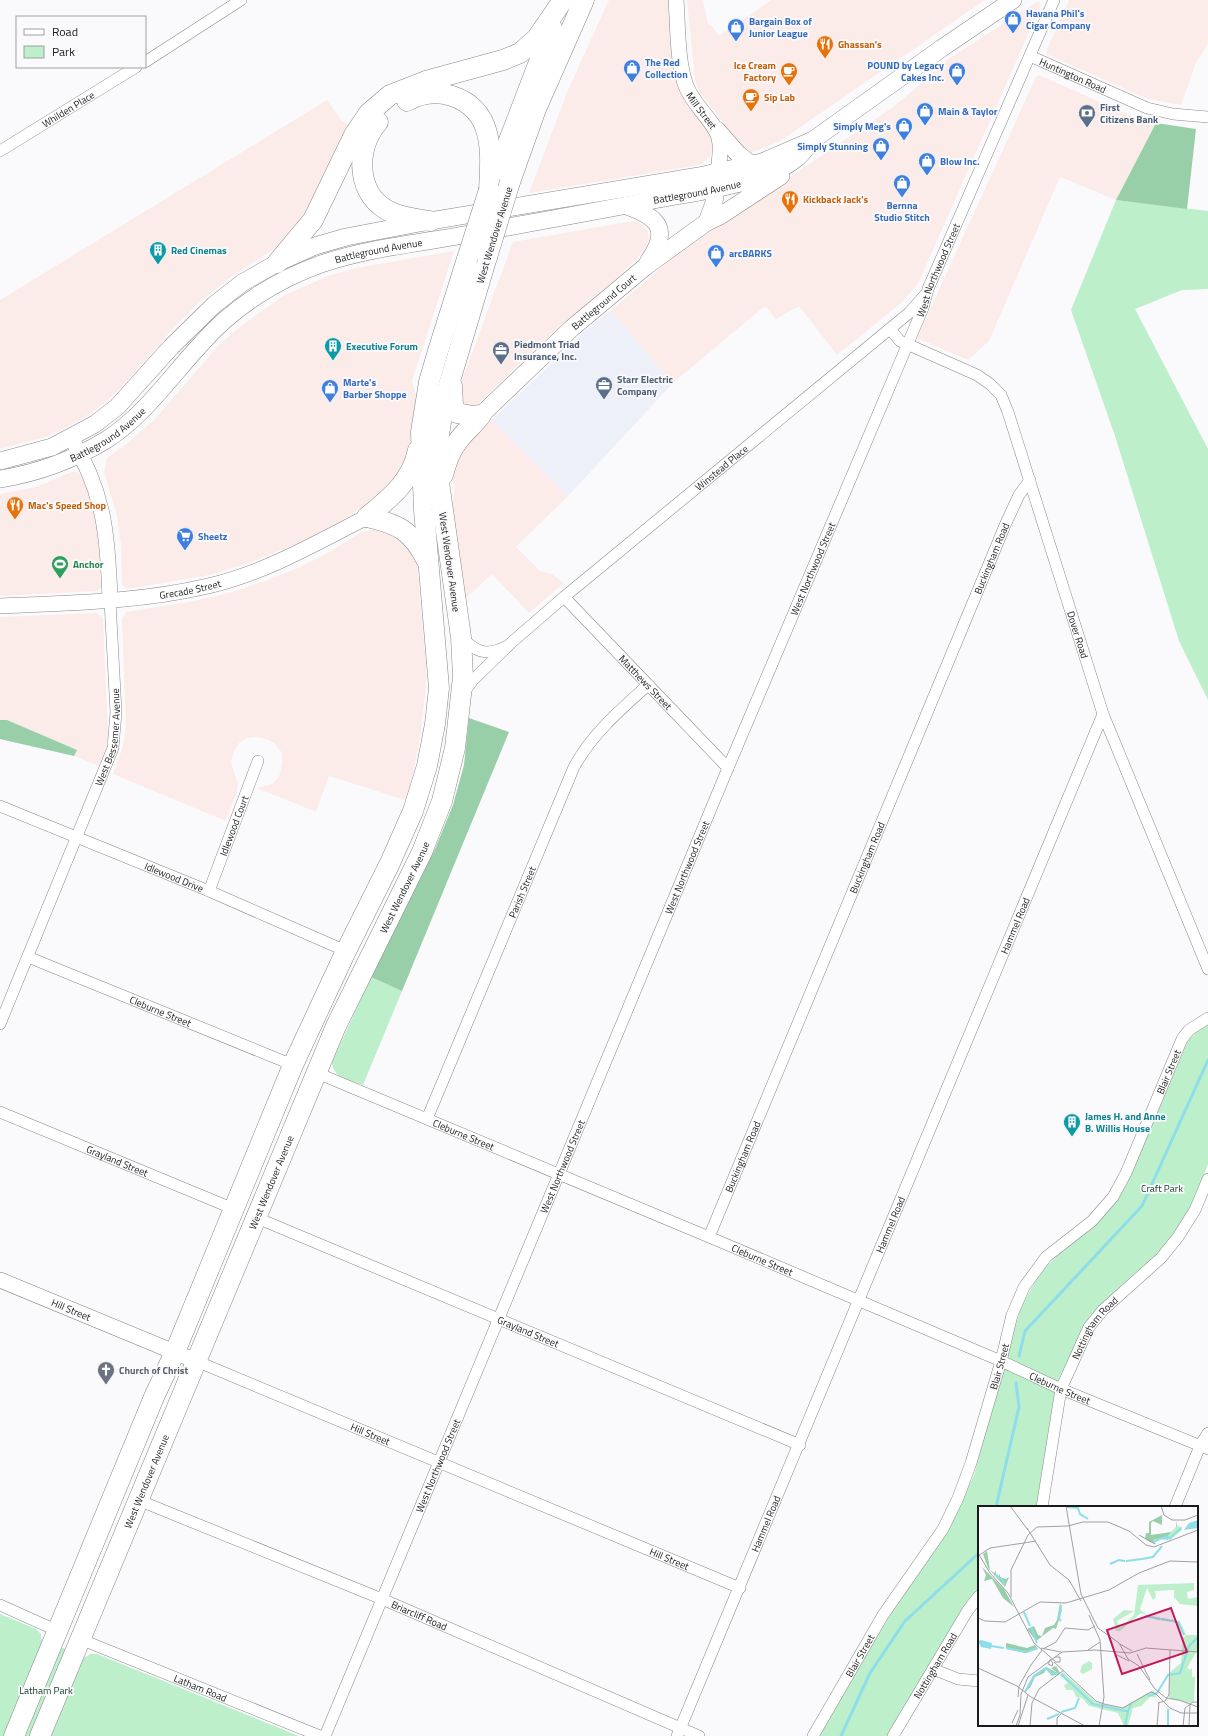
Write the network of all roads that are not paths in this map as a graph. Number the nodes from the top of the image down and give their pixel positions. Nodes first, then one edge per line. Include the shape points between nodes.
1 (242, 0) edge
2 (564, 0) edge
3 (584, 0) edge
4 (676, 0) edge
5 (1013, 0) edge
6 (1054, 0) edge
7 (1030, 56) junction
8 (146, 61) edge
9 (134, 68) edge
10 (1208, 117) edge
11 (716, 130) junction
12 (813, 140) junction
13 (0, 151) edge
14 (796, 160) junction
15 (752, 165) junction
16 (717, 180) junction
17 (489, 190) junction
18 (627, 206) junction
19 (430, 220) junction
20 (707, 222) junction
21 (277, 263) junction
22 (645, 267) junction
23 (928, 289) junction
24 (890, 329) junction
25 (907, 344) junction
26 (452, 372) junction
27 (481, 415) junction
28 (421, 432) junction
29 (71, 438) junction
30 (81, 454) junction
31 (0, 461) edge
32 (0, 479) edge
33 (1030, 480) junction
34 (440, 489) junction
35 (367, 517) junction
36 (429, 566) junction
37 (564, 597) junction
38 (110, 601) junction
39 (0, 606) edge
40 (461, 637) junction
41 (512, 642) junction
42 (648, 685) junction
43 (463, 694) junction
44 (1103, 714) junction
45 (258, 760) dead end
46 (728, 768) junction
47 (0, 806) edge
48 (77, 837) junction
49 (209, 891) junction
50 (346, 951) junction
51 (28, 957) junction
52 (1208, 969) edge
53 (1208, 1018) edge
54 (0, 1024) edge
55 (293, 1065) junction
56 (317, 1073) junction
57 (0, 1112) edge
58 (427, 1120) junction
59 (257, 1154) junction
60 (558, 1175) junction
61 (1208, 1179) edge
62 (234, 1210) junction
63 (257, 1218) junction
64 (709, 1237) junction
65 (0, 1280) edge
66 (859, 1301) junction
67 (499, 1320) junction
68 (175, 1352) junction
69 (196, 1361) junction
70 (1001, 1361) junction
71 (1061, 1389) junction
72 (1208, 1433) edge
73 (800, 1445) junction
74 (1204, 1447) edge
75 (439, 1462) junction
76 (138, 1500) junction
77 (1042, 1506) edge
78 (1175, 1506) edge
79 (740, 1588) junction
80 (978, 1597) edge
81 (382, 1599) junction
82 (0, 1605) edge
83 (58, 1631) junction
84 (80, 1639) junction
85 (933, 1669) junction
86 (978, 1681) edge
87 (679, 1732) edge
88 (14, 1736) edge
89 (40, 1736) edge
90 (320, 1736) edge
91 (325, 1736) edge
92 (700, 1736) edge
93 (813, 1736) edge
94 (893, 1736) edge

1 - 8 street
2 - 17 highway, West Wendover Avenue
2 - 21 highway via 537,38 520,53 426,81 390,95 368,113 354,135 312,220
3 - 26 highway, West Wendover Avenue, bridge via 539,102 510,182
4 - 11 street, Mill Street via 686,86 696,106
5 - 12 main road, Battleground Avenue
6 - 7 street, West Northwood Street
7 - 10 street, Huntington Road via 1147,108 1173,114
7 - 23 street, West Northwood Street
9 - 13 street, Whilden Place
11 - 15 main road
11 - 16 street, Mill Street via 720,148
12 - 14 main road, Battleground Avenue
12 - 15 main road, Battleground Avenue
14 - 16 main road, Battleground Avenue via 761,176
14 - 20 main road, Battleground Court via 780,178
15 - 16 main road, Battleground Avenue
16 - 18 main road, Battleground Avenue
16 - 19 main road, Battleground Avenue
16 - 20 main road via 714,203
17 - 19 highway via 490,150 484,123 477,111 468,102 450,95 425,94 412,98 382,117 372,129 362,158 363,181 376,201 392,213
17 - 28 highway, West Wendover Avenue, bridge via 438,351
18 - 22 main road via 652,217 659,229 659,245
18 - 30 main road, Battleground Avenue via 362,252 320,264 282,281 249,301 224,321 202,342 150,402 107,440
19 - 21 main road, Battleground Avenue via 346,237 315,246
20 - 22 main road, Battleground Court
21 - 29 main road, Battleground Avenue via 242,283 214,305 171,347 118,407
22 - 27 main road, Battleground Court via 572,328
23 - 24 street, Winstead Place via 910,312
23 - 25 street, West Northwood Street via 923,308
24 - 25 street, Dover Road via 900,341
24 - 37 street, Winstead Place
25 - 33 street, Dover Road via 977,375 1001,395
25 - 46 street, West Northwood Street
26 - 27 highway via 454,409 462,415
26 - 34 highway, West Wendover Avenue via 444,401 439,436 437,463
27 - 34 highway via 457,442 446,464
28 - 35 highway via 415,464 407,478 392,497
28 - 36 highway, West Wendover Avenue
29 - 30 street, West Bessemer Avenue
29 - 31 main road, Battleground Avenue via 52,447
30 - 32 main road, Battleground Avenue via 58,464
30 - 38 street, West Bessemer Avenue via 97,491 103,514
33 - 44 street, Dover Road
33 - 64 street, Buckingham Road via 1019,495 1006,523
34 - 40 highway, West Wendover Avenue
35 - 36 highway via 385,521 408,532 421,548
35 - 38 street, Grecade Street via 264,568 210,586
36 - 50 highway, West Wendover Avenue via 439,688 427,766 413,811 396,850
37 - 41 street, Winstead Place
37 - 42 street, Matthews Street
38 - 39 street, Grecade Street
38 - 48 street, West Bessemer Avenue via 116,696 113,748
40 - 41 street, Winstead Place via 474,648 486,652 498,650
40 - 43 highway, West Wendover Avenue
41 - 43 street, Winstead Place via 473,680
42 - 46 street, Matthews Street
42 - 58 street, Parish Street via 600,729 574,767
43 - 56 highway, West Wendover Avenue via 450,776 432,829 355,985
44 - 52 street, Dover Road
44 - 66 street, Hammel Road
45 - 49 street, Idlewood Court
46 - 60 street, West Northwood Street
47 - 48 street, Idlewood Drive
48 - 49 street, Idlewood Drive
48 - 51 street, West Bessemer Avenue
49 - 50 street, Idlewood Drive
50 - 55 highway, West Wendover Avenue
51 - 54 street, West Bessemer Avenue
51 - 55 street, Cleburne Street
53 - 70 street, Blair Street via 1189,1030 1182,1039 1126,1173 1113,1197 1092,1221 1046,1257 1024,1287 1012,1315
55 - 59 highway, West Wendover Avenue
56 - 58 street, Cleburne Street
56 - 63 highway, West Wendover Avenue
57 - 62 street, Grayland Street
58 - 60 street, Cleburne Street
59 - 62 highway, West Wendover Avenue
59 - 63 highway via 249,1205 249,1211
60 - 64 street, Cleburne Street
60 - 67 street, West Northwood Street
61 - 71 street, Nottingham Road via 1195,1210 1162,1258 1103,1310 1089,1327
62 - 68 highway, West Wendover Avenue
63 - 67 street, Grayland Street
63 - 69 highway, West Wendover Avenue
64 - 66 street, Cleburne Street
65 - 68 street, Hill Street
66 - 70 street, Cleburne Street
66 - 73 street, Hammel Road
67 - 73 street, Grayland Street
67 - 75 street, West Northwood Street
68 - 69 street, Hill Street
68 - 83 highway, West Wendover Avenue
69 - 75 street, Hill Street
69 - 76 highway, West Wendover Avenue
70 - 71 street, Cleburne Street
70 - 93 street, Blair Street via 971,1463 943,1529 883,1615
71 - 74 street, Cleburne Street
71 - 77 street, Nottingham Road
72 - 74 street
73 - 79 street, Hammel Road
74 - 78 street
75 - 79 street, Hill Street
75 - 81 street, West Northwood Street
76 - 81 street, Briarcliff Road
76 - 84 highway, West Wendover Avenue
79 - 87 street, Hammel Road
80 - 85 street, Nottingham Road
81 - 87 street, Briarcliff Road
81 - 91 street, West Northwood Street
82 - 83 street
83 - 88 highway, West Wendover Avenue
84 - 89 highway, West Wendover Avenue
84 - 90 street, Latham Road
85 - 86 street via 958,1679
85 - 94 street, Nottingham Road
87 - 92 street, Briarcliff Road

